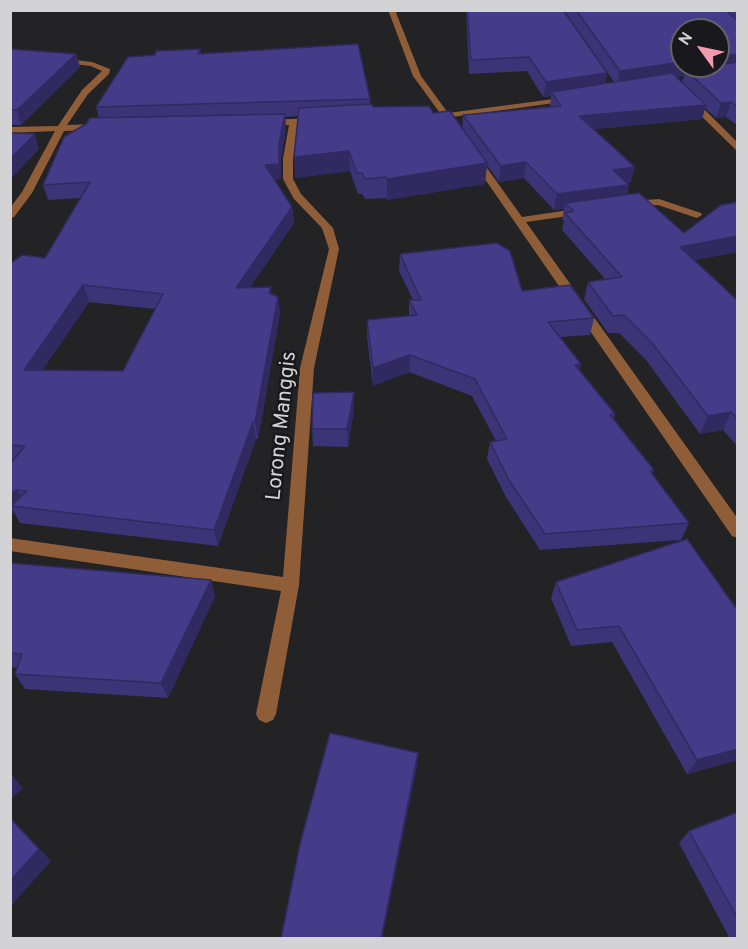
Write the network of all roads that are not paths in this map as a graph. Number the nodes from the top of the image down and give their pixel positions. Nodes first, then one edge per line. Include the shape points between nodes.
1 (391, 10) edge
2 (52, 59) edge
3 (678, 88) edge
4 (580, 97) edge
5 (446, 115) junction
6 (424, 117) edge
7 (323, 121) edge
8 (260, 123) edge
9 (294, 123) junction
10 (114, 126) edge
11 (62, 128) junction
12 (10, 130) edge
13 (738, 148) edge
14 (623, 205) edge
15 (589, 210) edge
16 (697, 214) dead end
17 (10, 215) edge
18 (520, 220) junction
19 (738, 532) edge
20 (10, 544) edge
21 (291, 585) junction
22 (266, 714) dead end

1 - 5 street via 417,76
2 - 11 street via 106,69 105,76 85,92
3 - 13 street
4 - 5 street
5 - 6 street
5 - 18 street
7 - 9 street
8 - 9 street
9 - 21 street, Lorong Manggis via 288,177 291,187 329,228 334,249 307,368
10 - 11 street
11 - 12 street
11 - 17 street via 27,193
14 - 16 street via 659,202
15 - 18 street
18 - 19 street
20 - 21 street
21 - 22 street, Lorong Manggis

